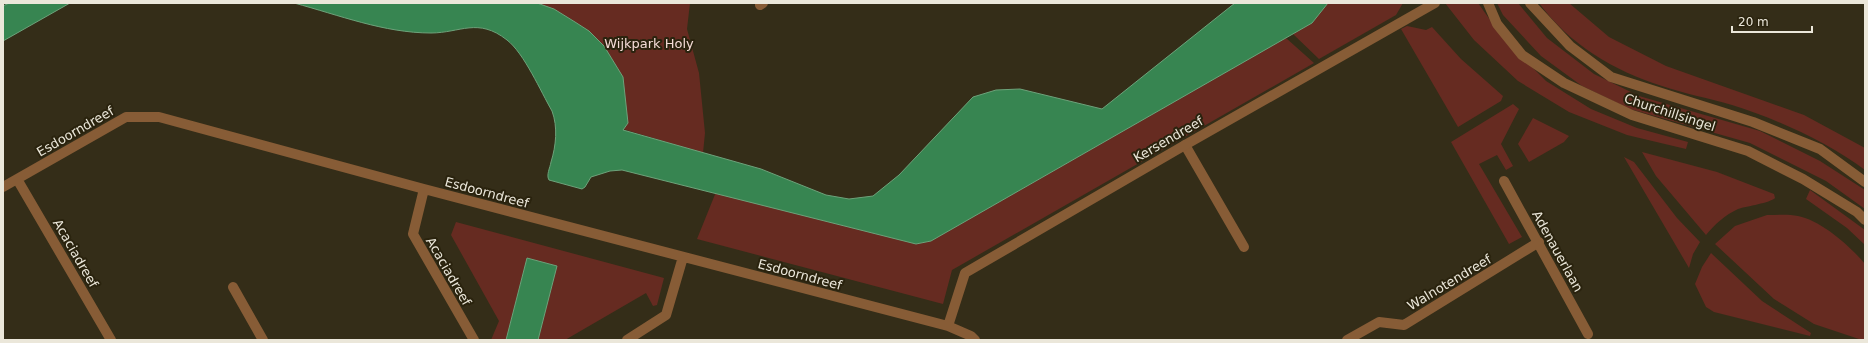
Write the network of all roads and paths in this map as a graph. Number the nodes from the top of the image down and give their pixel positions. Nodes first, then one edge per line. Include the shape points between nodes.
1 (1435, 3) edge
2 (1488, 3) edge
3 (1530, 3) edge
4 (1184, 145) junction
5 (17, 179) junction
6 (1504, 180) dead end
7 (1865, 182) edge
8 (3, 188) edge
9 (424, 189) junction
10 (1865, 220) edge
11 (1539, 242) junction
12 (1244, 247) dead end
13 (683, 257) junction
14 (233, 287) dead end
15 (948, 326) junction
16 (1588, 334) dead end
17 (112, 340) edge
18 (263, 340) edge
19 (474, 340) edge
20 (627, 340) edge
21 (975, 340) edge
22 (1347, 340) edge

1 - 4 street, Kersendreef
2 - 10 street, Churchillsingel via 1497,24 1522,55 1564,83 1632,115 1748,151 1803,179 1857,212
3 - 7 street, Churchillsingel via 1570,46 1611,77 1753,122 1820,149
4 - 12 street
4 - 15 street, Kersendreef via 965,273
5 - 8 street, Esdoorndreef
5 - 9 street, Esdoorndreef via 126,117 152,117
5 - 17 street, Acaciadreef
6 - 11 street, Adenauerlaan
9 - 13 street, Esdoorndreef
9 - 19 street, Acaciadreef via 412,234
11 - 16 street, Adenauerlaan
11 - 22 street, Walnotendreef via 1404,325 1379,322
13 - 15 street, Esdoorndreef
13 - 20 street via 666,315
14 - 18 street
15 - 21 street, Esdoorndreef

